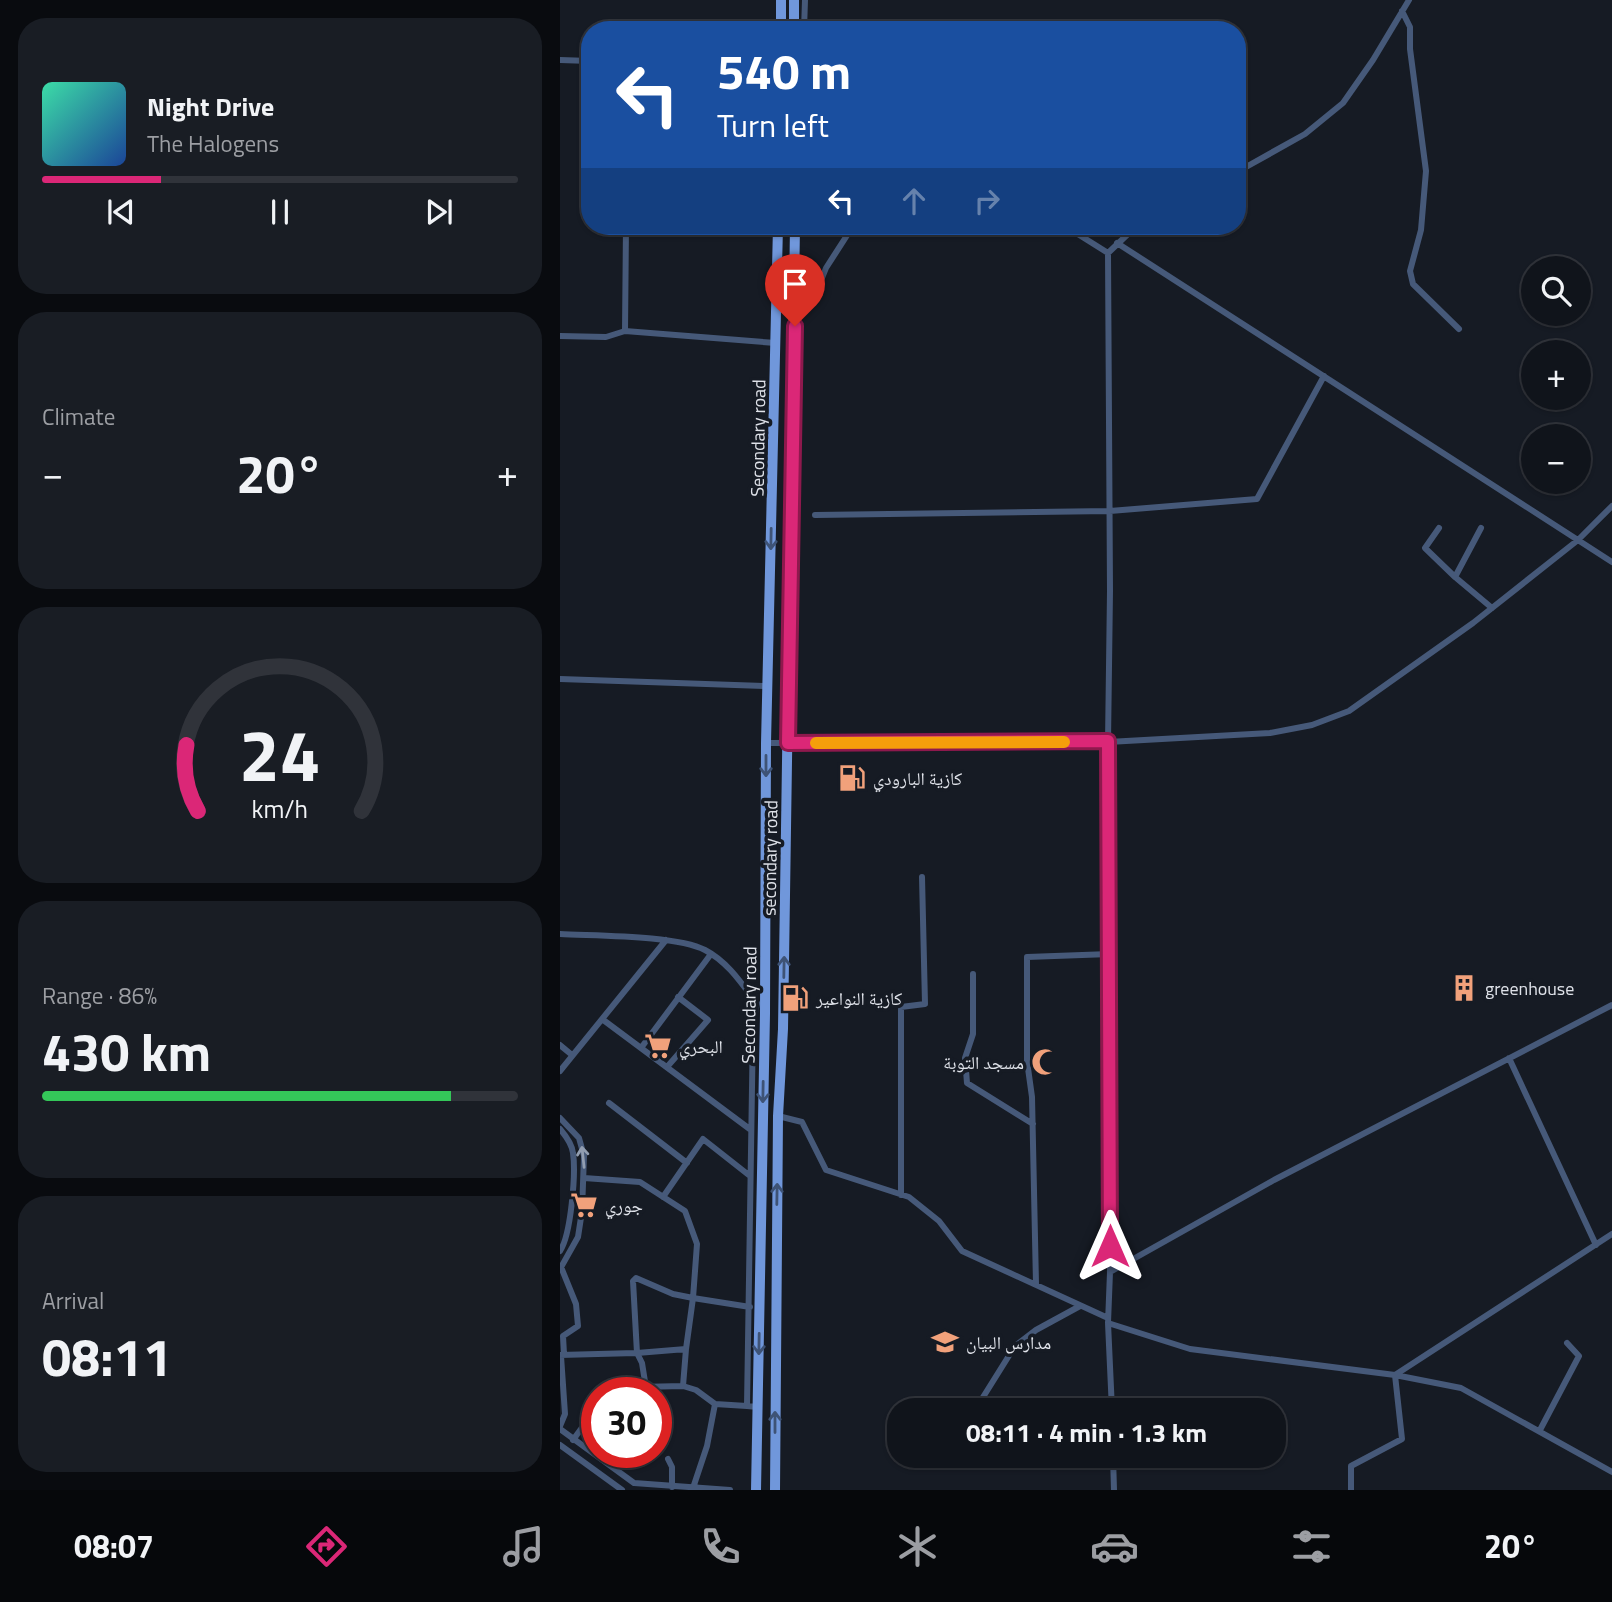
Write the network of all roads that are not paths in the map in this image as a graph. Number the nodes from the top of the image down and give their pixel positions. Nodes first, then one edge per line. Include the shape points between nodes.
1 (781, 0) edge
2 (794, 0) edge
3 (805, 0) edge
4 (1409, 0) edge
5 (1402, 11) junction
6 (781, 21) edge
7 (794, 21) edge
8 (804, 21) edge
9 (560, 60) edge
10 (581, 61) edge
11 (1246, 167) edge
12 (626, 235) edge
13 (778, 235) edge
14 (795, 235) edge
15 (847, 235) edge
16 (1079, 235) edge
17 (1129, 235) edge
18 (1117, 243) junction
19 (1108, 253) junction
20 (795, 298) junction
21 (1459, 330) dead end
22 (625, 331) junction
23 (560, 335) edge
24 (776, 343) junction
25 (1324, 376) junction
26 (1612, 506) edge
27 (1110, 511) junction
28 (815, 515) dead end
29 (1439, 528) dead end
30 (1481, 528) dead end
31 (1578, 540) junction
32 (1612, 562) edge
33 (1455, 577) junction
34 (1492, 608) junction
35 (560, 679) edge
36 (767, 686) junction
37 (1108, 741) junction
38 (766, 743) junction
39 (788, 743) junction
40 (922, 877) dead end
41 (560, 934) edge
42 (666, 940) junction
43 (710, 954) junction
44 (1110, 954) junction
45 (974, 974) dead end
46 (678, 997) junction
47 (757, 1003) junction
48 (1612, 1005) edge
49 (765, 1014) junction
50 (602, 1018) junction
51 (560, 1045) edge
52 (641, 1048) junction
53 (572, 1055) junction
54 (1509, 1058) junction
55 (667, 1067) junction
56 (560, 1071) edge
57 (609, 1103) dead end
58 (778, 1116) junction
59 (560, 1118) edge
60 (1033, 1124) junction
61 (560, 1129) edge
62 (751, 1130) junction
63 (687, 1163) junction
64 (750, 1176) junction
65 (584, 1178) junction
66 (901, 1195) junction
67 (663, 1197) junction
68 (1612, 1234) edge
69 (1596, 1245) junction
70 (560, 1251) edge
71 (561, 1268) edge
72 (1110, 1272) junction
73 (1036, 1284) junction
74 (693, 1298) junction
75 (1080, 1306) junction
76 (754, 1307) junction
77 (1108, 1320) junction
78 (1567, 1343) dead end
79 (686, 1349) junction
80 (637, 1353) junction
81 (562, 1354) edge
82 (1395, 1376) junction
83 (644, 1377) edge
84 (683, 1386) junction
85 (672, 1387) edge
86 (982, 1398) edge
87 (1111, 1398) edge
88 (715, 1404) junction
89 (752, 1407) junction
90 (560, 1427) edge
91 (581, 1427) edge
92 (1540, 1430) junction
93 (572, 1439) junction
94 (581, 1446) edge
95 (561, 1447) edge
96 (672, 1467) edge
97 (612, 1468) edge
98 (1113, 1468) edge
99 (1612, 1472) edge
100 (677, 1488) edge
101 (693, 1488) edge
102 (622, 1490) edge
103 (730, 1490) edge
104 (756, 1490) edge
105 (775, 1490) edge
106 (1114, 1490) edge
107 (1351, 1490) edge

1 - 6 main road
2 - 7 main road
3 - 8 street
4 - 5 street
5 - 11 street via 1343,103 1304,134
5 - 21 street via 1410,27 1426,171 1423,217 1410,276
9 - 10 street
12 - 22 street
13 - 24 main road, Secondary road
14 - 20 main road, secondary road
15 - 20 street via 818,288
16 - 19 street
17 - 18 street
18 - 19 street
18 - 25 street
19 - 27 street
20 - 39 main road, secondary road
22 - 23 street via 606,337
22 - 24 street
24 -> 36 main road, Secondary road
25 - 27 street via 1257,499
25 - 31 street
26 - 31 street
27 - 28 street
27 - 37 street
29 - 33 street via 1425,548
30 - 33 street
31 - 32 street
31 - 34 street
33 - 34 street
34 - 37 street via 1349,711 1312,725 1270,733
35 - 36 street
36 - 38 main road, Secondary road
37 - 39 street
37 - 44 street
38 - 39 street
38 -> 49 main road, Secondary road
58 -> 39 main road, secondary road
40 - 66 street via 925,1004 901,1007
41 - 42 street
42 - 43 street
42 - 50 street
43 - 46 street
43 - 47 street via 726,964
44 - 60 street via 1027,957 1027,1062
44 - 72 street
45 - 60 street via 973,1034 965,1058 967,1083
46 - 52 street
46 - 55 street via 708,1020
47 - 49 street
47 - 62 street
48 - 54 street
49 -> 76 main road, Secondary road
50 - 52 street
50 - 53 street
51 - 53 street
52 - 55 street
53 - 56 street
54 - 69 street
54 - 72 street via 1274,1180
55 - 62 street
57 - 63 street
58 - 66 street via 802,1122 826,1170
105 -> 58 main road, secondary road
65 -> 59 street via 579,1138
60 - 73 street
61 - 70 street via 573,1153 568,1230
62 - 64 street
63 - 64 street via 704,1139
63 - 67 street
64 - 76 street
65 - 67 street via 640,1182
65 - 71 street via 578,1237
66 - 73 street via 939,1221 962,1251
67 - 74 street via 685,1211 697,1244
68 - 69 street
69 - 82 street
71 - 81 street via 576,1304 578,1325 563,1336
72 - 77 street
73 - 75 street
74 - 76 street
74 - 79 street
74 - 80 street via 636,1278
75 - 77 street
75 - 86 street via 1015,1346
76 - 89 main road, Secondary road
77 - 82 street via 1190,1349
77 - 87 street
78 - 92 street via 1579,1356
79 - 80 street
79 - 84 street
80 - 81 street
80 - 83 street
81 - 90 street via 565,1414
82 - 92 street via 1461,1388
82 - 107 street via 1402,1439 1350,1466
84 - 85 street
84 - 88 street
88 - 89 street
88 - 101 street
89 - 104 main road, Secondary road
90 - 93 street
91 - 93 street
92 - 99 street
93 - 94 street
93 - 95 street
95 - 102 street
96 - 100 street
97 - 100 street via 634,1483
98 - 106 street
100 - 101 street
101 - 103 street

